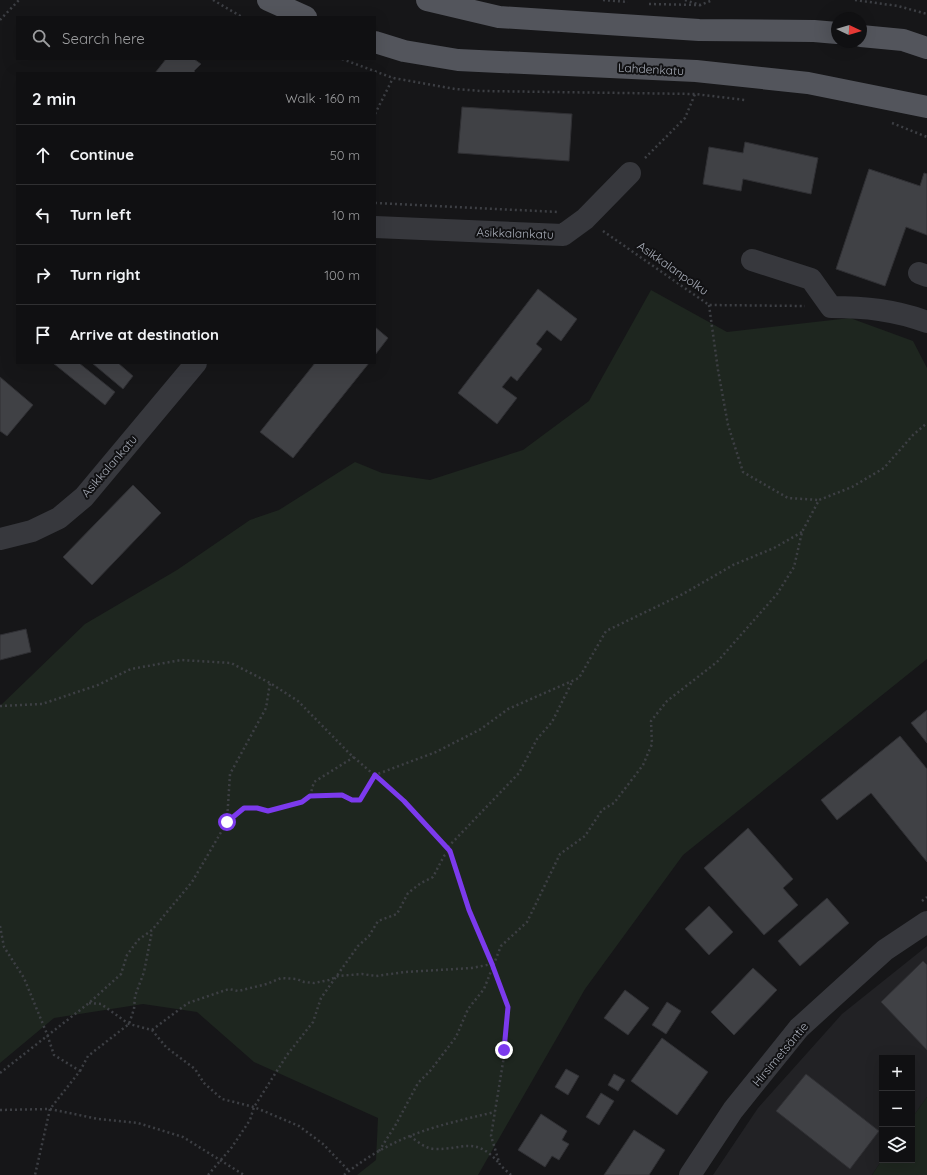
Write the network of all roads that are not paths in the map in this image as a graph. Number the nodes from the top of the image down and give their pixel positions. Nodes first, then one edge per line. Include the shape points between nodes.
1 (268, 0) edge
2 (427, 0) edge
3 (304, 16) edge
4 (831, 32) edge
5 (867, 37) edge
6 (376, 42) edge
7 (927, 48) edge
8 (927, 107) edge
9 (630, 173) road end
10 (376, 227) edge
11 (752, 260) dead end
12 (927, 322) edge
13 (195, 364) edge
14 (0, 539) edge
15 (927, 922) edge
16 (690, 1175) edge

1 - 3 main road
2 - 4 main road via 499,17 699,30
5 - 7 main road via 903,40
6 - 8 main road, Lahdenkatu via 404,51 458,60 696,71 808,83
9 - 10 street, Asikkalankatu via 585,219 563,235
11 - 12 street via 811,279 831,307 871,307 908,314
13 - 14 street, Asikkalankatu via 84,497 59,518 32,531
15 - 16 street, Hirsimetsäntie via 885,950 799,1028 733,1110

